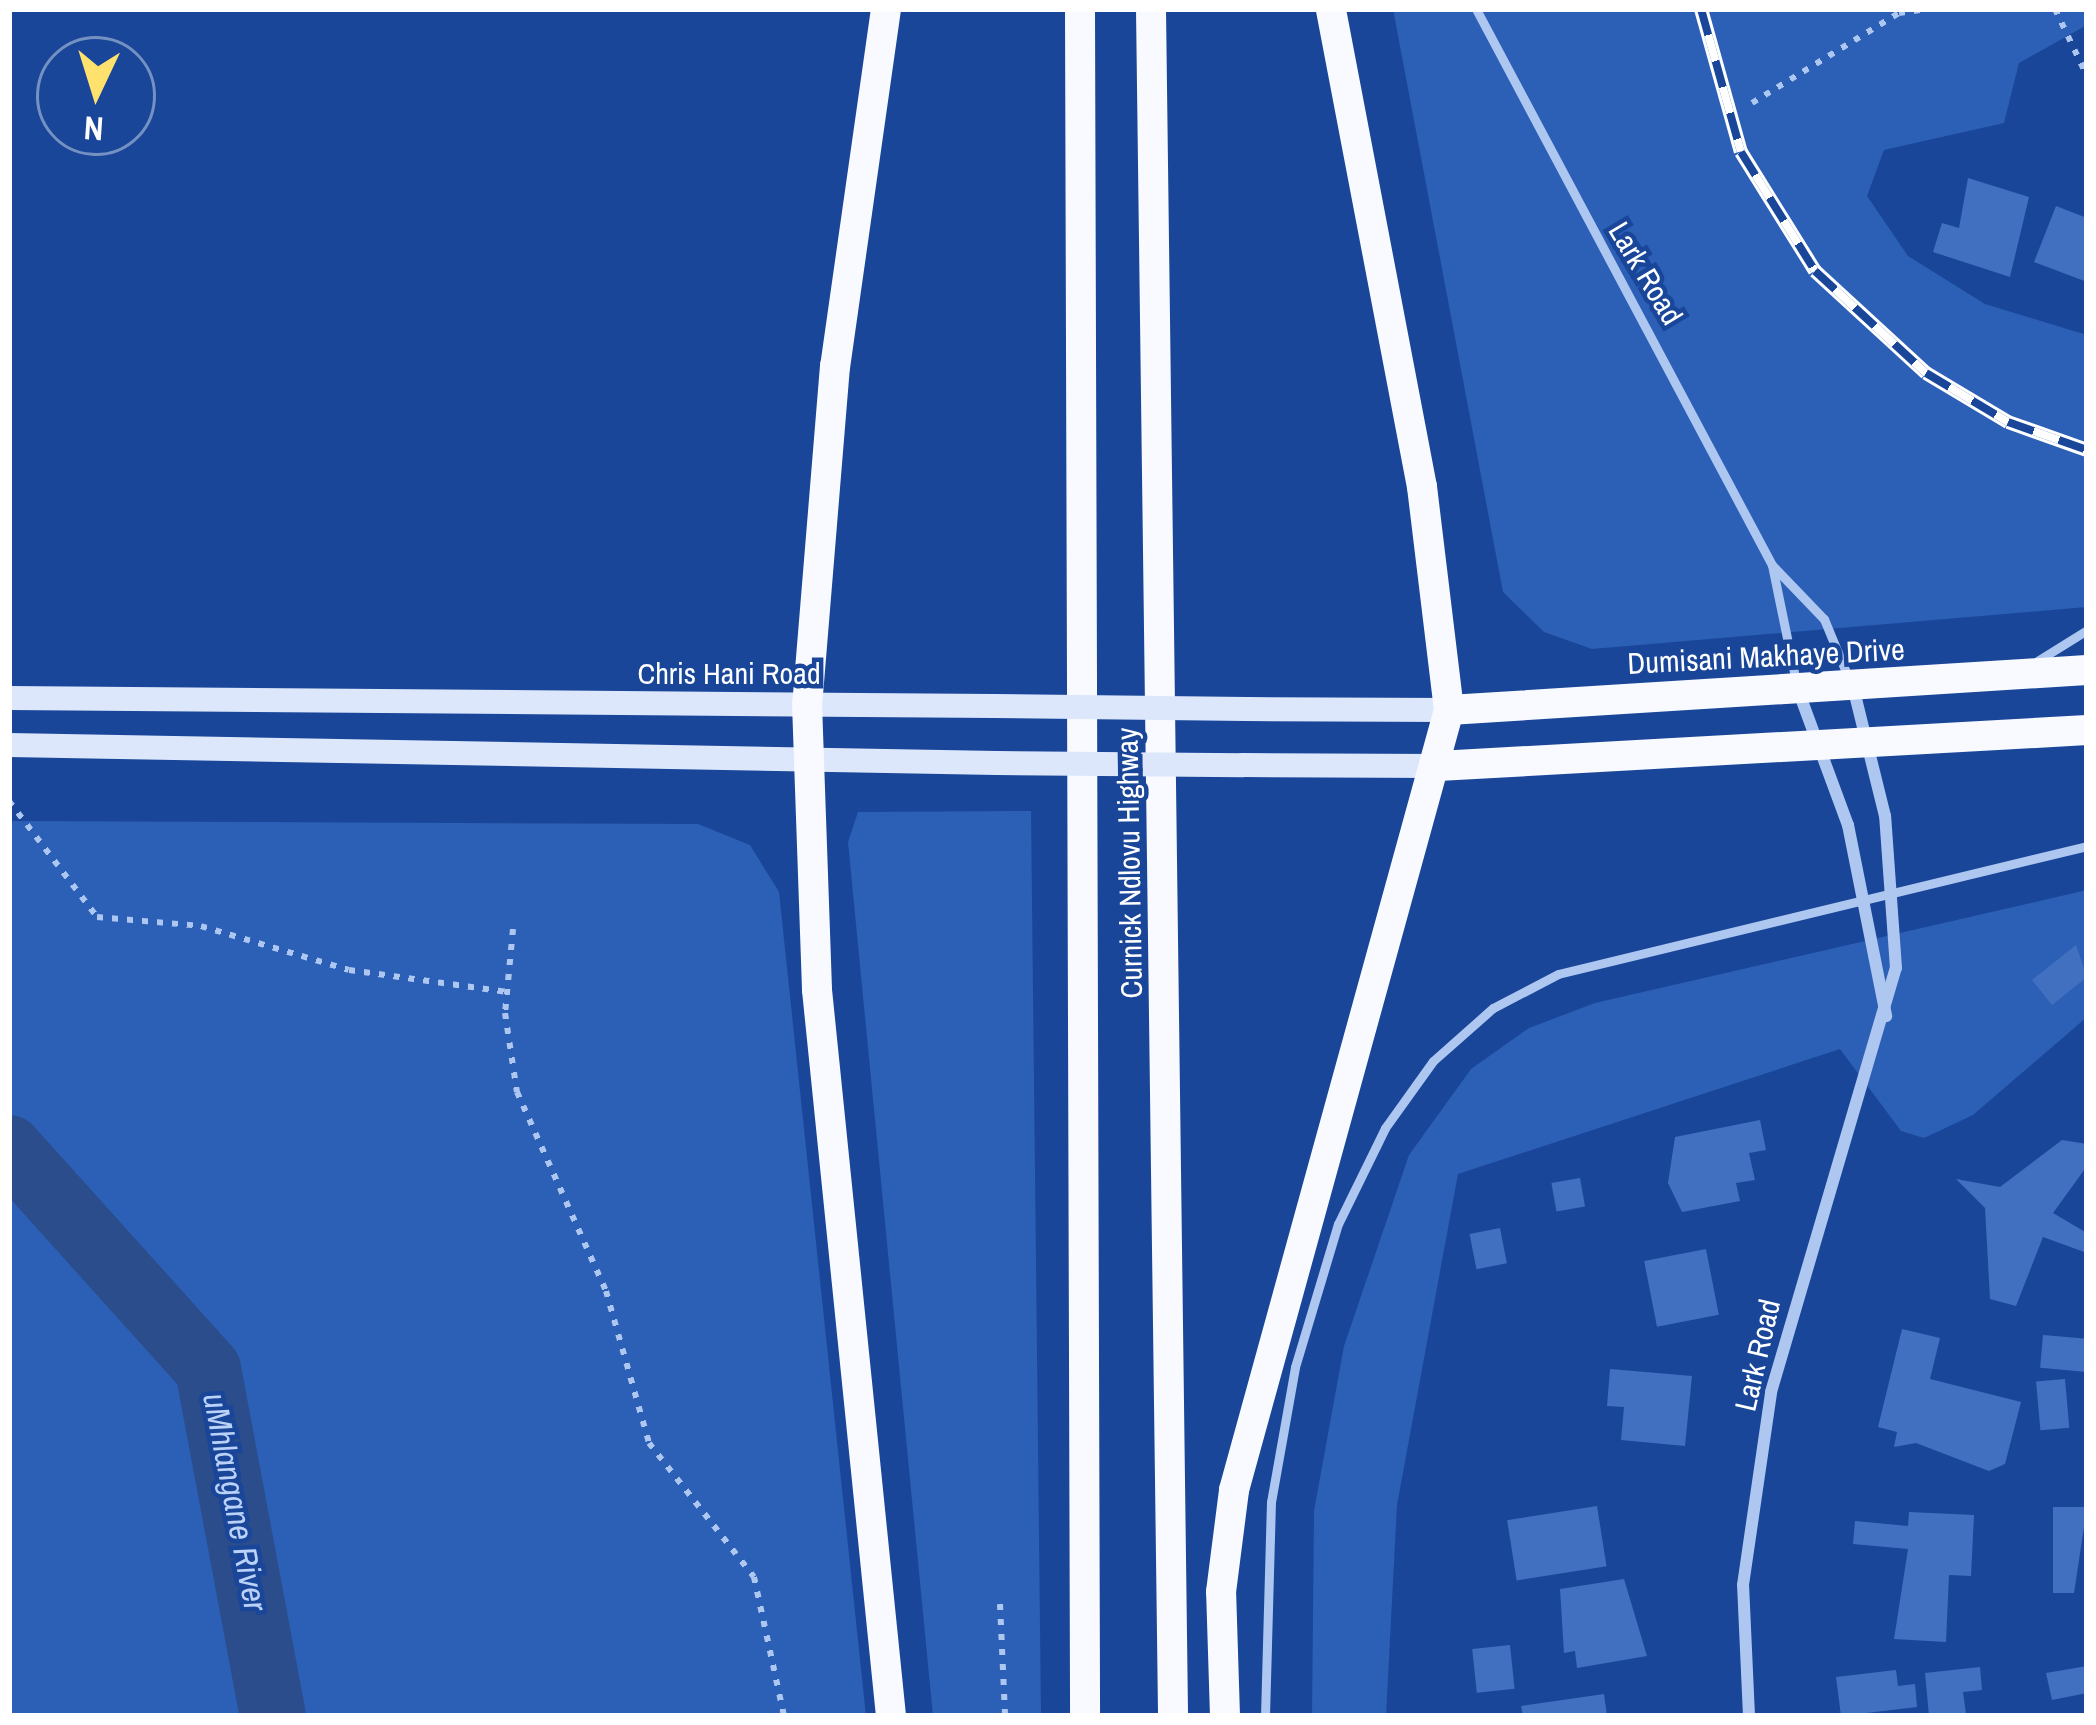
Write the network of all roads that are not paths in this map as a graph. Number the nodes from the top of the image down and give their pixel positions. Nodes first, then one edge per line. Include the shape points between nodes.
1 (886, 9) edge
2 (1080, 9) edge
3 (1151, 9) edge
4 (1331, 9) edge
5 (1476, 9) edge
6 (1772, 565) junction
7 (2087, 630) edge
8 (2087, 670) edge
9 (2014, 676) junction
10 (1853, 687) junction
11 (1798, 690) junction
12 (9, 698) edge
13 (807, 703) junction
14 (1449, 710) junction
15 (2087, 730) edge
16 (9, 745) edge
17 (1870, 746) junction
18 (1816, 750) junction
19 (808, 761) junction
20 (1438, 766) junction
21 (2087, 846) edge
22 (1895, 892) junction
23 (1864, 899) junction
24 (1887, 1017) junction
25 (891, 1716) edge
26 (1085, 1716) edge
27 (1173, 1716) edge
28 (1225, 1716) edge
29 (1265, 1716) edge
30 (1749, 1716) edge

1 - 13 main road via 835,366
2 - 26 main road, Curnick Ndlovu Highway
3 - 27 main road, Curnick Ndlovu Highway
4 - 14 main road via 1423,487
5 - 6 lane, Lark Road
6 - 10 lane, Lark Road via 1824,619
6 - 11 lane, Lark Road
7 - 9 lane
8 - 9 main road, Dumisani Makhaye Drive
9 - 10 main road, Dumisani Makhaye Drive
10 - 11 main road, Dumisani Makhaye Drive
10 - 17 street, Lark Road
11 - 14 main road, Dumisani Makhaye Drive
11 - 18 street, Lark Road
12 - 13 main road, Chris Hani Road
13 - 14 main road, Chris Hani Road, bridge
13 - 19 main road
14 - 20 main road
15 - 17 main road
16 - 19 main road
17 - 18 main road
17 - 22 street, Lark Road
18 - 20 main road
18 - 23 street, Lark Road
19 - 20 main road, bridge
19 - 25 main road via 817,990
20 - 28 main road via 1239,1470 1220,1592
21 - 22 lane
22 - 23 lane
22 - 24 street, Lark Road
23 - 24 street, Lark Road
23 - 29 lane via 1558,974 1493,1008 1406,1094 1338,1224 1295,1367 1271,1502
24 - 30 street, Lark Road via 1771,1393 1743,1585

